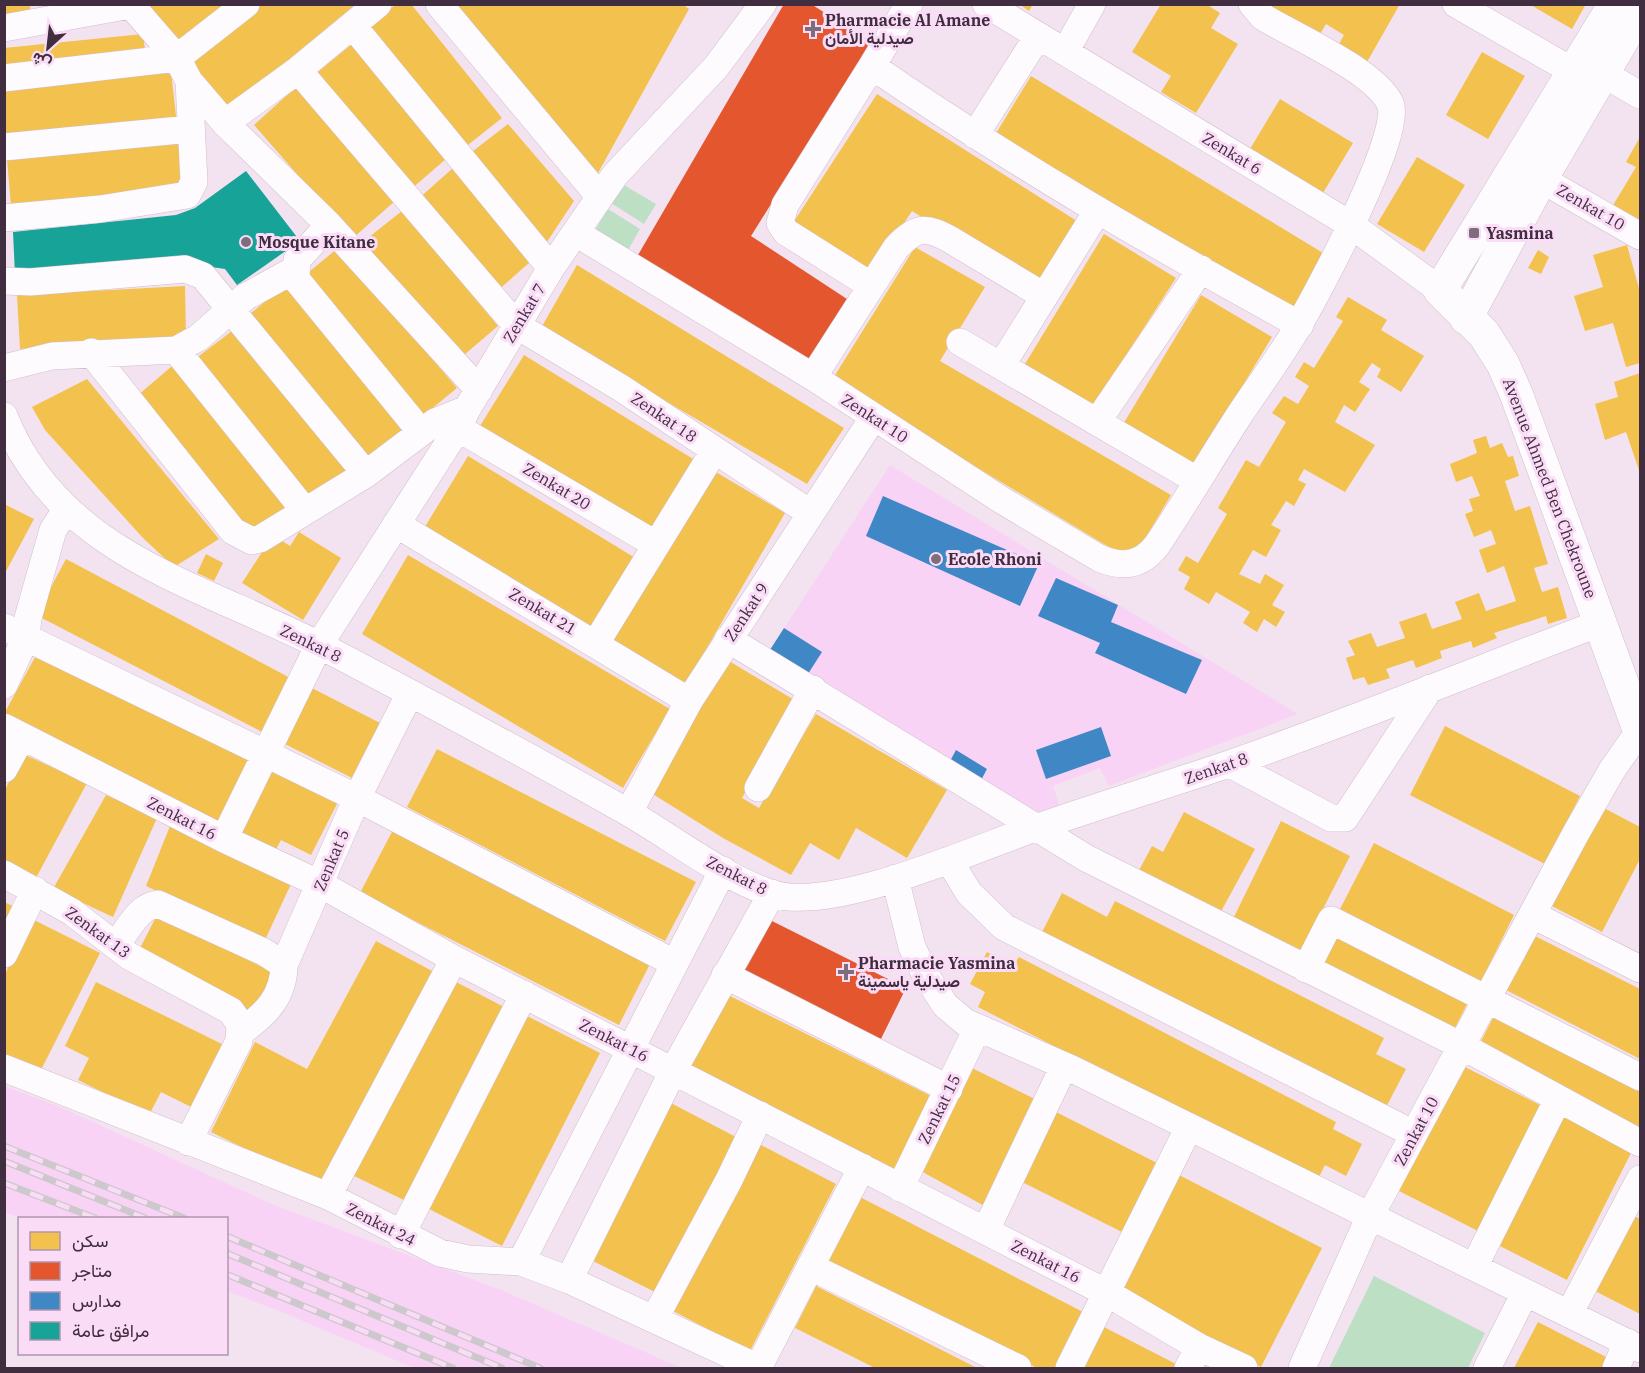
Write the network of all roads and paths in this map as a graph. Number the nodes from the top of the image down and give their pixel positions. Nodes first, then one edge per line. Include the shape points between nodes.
1 (246, 4) edge
2 (378, 4) edge
3 (439, 4) edge
4 (763, 4) edge
5 (909, 4) edge
6 (986, 4) edge
7 (1092, 4) edge
8 (1252, 4) edge
9 (1615, 4) edge
10 (133, 5) edge
11 (1466, 7) edge
12 (1641, 10) edge
13 (353, 26) junction
14 (4, 28) edge
15 (1038, 36) junction
16 (1065, 52) junction
17 (872, 66) junction
18 (183, 69) junction
19 (298, 70) junction
20 (1588, 72) junction
21 (4, 78) edge
22 (1641, 95) edge
23 (225, 123) junction
24 (190, 129) junction
25 (975, 135) junction
26 (4, 147) edge
27 (1541, 179) junction
28 (600, 197) junction
29 (1098, 210) junction
30 (4, 218) edge
31 (329, 225) junction
32 (1351, 225) junction
33 (576, 233) junction
34 (1641, 236) edge
35 (551, 268) junction
36 (1201, 269) junction
37 (294, 270) junction
38 (4, 281) edge
39 (870, 285) junction
40 (1440, 290) junction
41 (1044, 296) junction
42 (229, 309) junction
43 (1466, 318) junction
44 (516, 325) junction
45 (1300, 325) junction
46 (960, 342) dead end
47 (176, 350) junction
48 (91, 352) junction
49 (1001, 366) junction
50 (4, 368) edge
51 (813, 376) junction
52 (468, 409) junction
53 (4, 416) edge
54 (873, 418) junction
55 (1097, 422) junction
56 (421, 432) junction
57 (714, 451) junction
58 (366, 474) junction
59 (1198, 481) junction
60 (66, 510) junction
61 (305, 511) junction
62 (810, 513) junction
63 (396, 524) junction
64 (655, 544) junction
65 (1600, 622) junction
66 (15, 632) edge
67 (728, 639) junction
68 (596, 643) junction
69 (319, 645) junction
70 (4, 685) edge
71 (1430, 688) junction
72 (813, 689) junction
73 (410, 693) junction
74 (689, 701) junction
75 (13, 731) edge
76 (1640, 731) edge
77 (267, 753) junction
78 (1230, 764) junction
79 (4, 769) edge
80 (758, 788) dead end
81 (357, 798) junction
82 (629, 812) junction
83 (1035, 827) junction
84 (224, 839) junction
85 (949, 860) junction
86 (723, 870) junction
87 (4, 874) edge
88 (895, 878) junction
89 (320, 884) junction
90 (35, 890) junction
91 (772, 893) junction
92 (1533, 915) junction
93 (116, 945) junction
94 (4, 954) edge
95 (454, 958) junction
96 (674, 963) junction
97 (284, 965) junction
98 (1306, 969) junction
99 (1641, 969) edge
100 (725, 975) junction
101 (524, 994) junction
102 (1489, 999) junction
103 (977, 1029) junction
104 (242, 1031) junction
105 (1462, 1046) junction
106 (631, 1050) junction
107 (1064, 1066) junction
108 (4, 1068) edge
109 (674, 1069) junction
110 (1641, 1077) edge
111 (948, 1089) junction
112 (1558, 1098) junction
113 (760, 1114) junction
114 (1189, 1127) junction
115 (1414, 1134) junction
116 (188, 1142) junction
117 (1641, 1143) edge
118 (862, 1167) junction
119 (900, 1188) junction
120 (1637, 1194) edge
121 (328, 1196) junction
122 (1371, 1216) junction
123 (986, 1230) junction
124 (401, 1235) junction
125 (520, 1262) junction
126 (811, 1267) junction
127 (1474, 1267) junction
128 (569, 1280) junction
129 (1107, 1293) junction
130 (1525, 1293) junction
131 (1569, 1314) junction
132 (655, 1318) junction
133 (1634, 1346) edge
134 (1193, 1358) edge
135 (759, 1368) edge
136 (1018, 1368) edge
137 (1069, 1368) edge
138 (1244, 1368) edge
139 (1302, 1368) edge
140 (1487, 1368) edge
141 (1616, 1368) edge

1 - 18 street
2 - 13 street
3 - 28 street
4 - 28 street, Zenkat 7 via 716,67 630,156
5 - 17 street
6 - 15 street, Zenkat 6
7 - 16 street
8 - 32 street, Zenkat 10 via 1263,17 1356,70 1391,104 1386,141
9 - 20 main road
10 - 14 street
10 - 18 street, Zenkat 20
11 - 20 street
12 - 20 main road
13 - 19 street
13 - 35 street
15 - 16 street, Zenkat 6
15 - 25 street
16 - 32 street, Zenkat 6
17 - 25 street
17 - 39 street via 785,205 780,223 786,232
18 - 21 street
18 - 23 street, Zenkat 20
18 - 24 street
19 - 23 street
19 - 44 street, Zenkat 18
20 - 22 street
20 - 27 main road
20 - 40 main road
23 - 31 street, Zenkat 20
24 - 26 street
24 - 30 street via 194,182 185,197
25 - 29 street
27 - 34 street, Zenkat 10
27 - 43 main road
28 - 33 street, Zenkat 7
29 - 36 street
29 - 41 street
31 - 37 street via 304,250
31 - 52 street, Zenkat 20
32 - 40 street, Zenkat 6
32 - 45 street, Zenkat 10
33 - 35 street, Zenkat 7
33 - 51 street, Zenkat 10
35 - 44 street, Zenkat 7
36 - 45 street
36 - 55 street
37 - 42 street via 261,286
37 - 56 street via 306,293
38 - 42 street via 185,269 203,276
39 - 41 street via 906,236 928,229
39 - 51 street
40 - 43 main road, Zenkat 6
41 - 49 street
42 - 47 street via 198,338
42 - 58 street
43 - 65 main road, Avenue Ahmed Ben Chekroune via 1484,334 1508,375
44 - 52 street, Zenkat 7
44 - 57 street, Zenkat 18 via 621,388
45 - 59 street, Zenkat 10
46 - 49 street
47 - 48 street
47 - 61 street
48 - 50 street via 40,358
48 - 61 street via 241,537 260,539
49 - 55 street
51 - 54 street, Zenkat 10
52 - 56 street via 450,414
52 - 63 street, Zenkat 7
52 - 64 street, Zenkat 20
53 - 60 street, Zenkat 8 via 17,447 41,483
54 - 59 street, Zenkat 10 via 1003,501 1114,564 1126,565 1150,555
54 - 62 street, Zenkat 9
55 - 59 street
56 - 58 street
57 - 62 street, Zenkat 18
57 - 64 street
58 - 61 street
60 - 66 street via 52,530 28,618
60 - 69 street, Zenkat 8 via 142,564
62 - 67 street, Zenkat 9
63 - 68 street, Zenkat 21
63 - 69 street, Zenkat 7
64 - 68 street
65 - 71 street, Zenkat 8
65 - 76 main road, Avenue Ahmed Ben Chekroune
66 - 70 street
66 - 77 street
67 - 72 street
67 - 74 street, Zenkat 9
68 - 74 street, Zenkat 21
69 - 73 street, Zenkat 8
69 - 77 street, Zenkat 7
71 - 78 street, Zenkat 8
71 - 78 street via 1346,818 1331,818
72 - 80 street
72 - 83 street
73 - 81 street, Zenkat 5
73 - 82 street, Zenkat 8
74 - 82 street, Zenkat 9
75 - 79 street
75 - 84 street, Zenkat 16
76 - 92 street, Zenkat 10 via 1612,770
77 - 81 street
77 - 84 street, Zenkat 7
78 - 83 street, Zenkat 8
81 - 89 street, Zenkat 5
81 - 96 street
82 - 86 street, Zenkat 8
83 - 85 street, Zenkat 8
83 - 98 street via 1115,874
84 - 89 street, Zenkat 16
85 - 88 street, Zenkat 8
85 - 115 street via 969,893 1004,927
86 - 91 street, Zenkat 8
86 - 96 street
87 - 90 street, Zenkat 13
88 - 91 street, Zenkat 8 via 826,896
88 - 103 street via 912,947 925,974 945,1005
89 - 95 street, Zenkat 16
89 - 97 street, Zenkat 5
90 - 93 street, Zenkat 13
90 - 94 street
91 - 100 street
92 - 99 street
92 - 102 street, Zenkat 10
93 - 97 street via 152,904 172,909
93 - 104 street, Zenkat 13 via 129,956 231,1011
95 - 101 street, Zenkat 16
95 - 121 street
96 - 106 street
97 - 104 street, Zenkat 5 via 282,984 268,1010
98 - 102 street via 1331,920
98 - 105 street
100 - 109 street
100 - 111 street
101 - 106 street, Zenkat 16
101 - 124 street
102 - 105 street, Zenkat 10
102 - 110 street
103 - 107 street
103 - 111 street, Zenkat 15
104 - 116 street
105 - 112 street
105 - 115 street, Zenkat 10
106 - 109 street, Zenkat 16
106 - 125 street
107 - 114 street
107 - 123 street
108 - 116 street, Zenkat 24
109 - 113 street, Zenkat 16
109 - 128 street
111 - 119 street, Zenkat 15
112 - 117 street
112 - 127 street
113 - 118 street, Zenkat 16
113 - 132 street
114 - 122 street
114 - 129 street
115 - 122 street, Zenkat 10
116 - 121 street, Zenkat 24
118 - 119 street, Zenkat 16
118 - 126 street
119 - 123 street, Zenkat 16
120 - 131 street
121 - 124 street, Zenkat 24
122 - 127 street
122 - 139 street, Zenkat 10
123 - 129 street, Zenkat 16
124 - 125 street, Zenkat 24 via 440,1253
125 - 128 street, Zenkat 24
126 - 135 street
126 - 136 street
127 - 130 street
128 - 132 street, Zenkat 24
129 - 134 street, Zenkat 16
129 - 137 street
130 - 131 street
130 - 140 street
131 - 133 street
132 - 135 street, Zenkat 24
133 - 141 street
134 - 138 street, Zenkat 16

